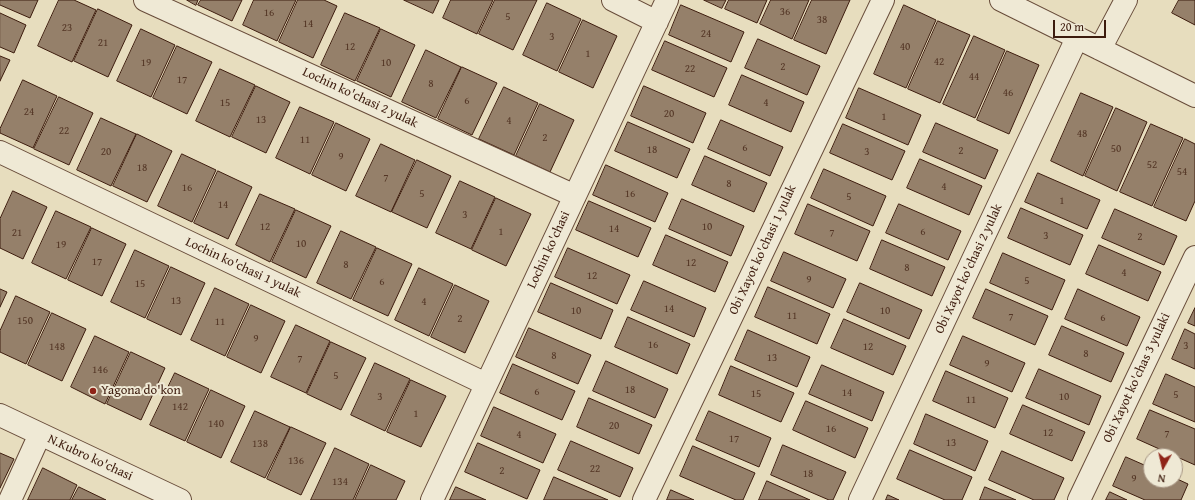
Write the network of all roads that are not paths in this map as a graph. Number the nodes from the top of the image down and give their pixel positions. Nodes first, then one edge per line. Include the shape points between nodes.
1 (145, 0) edge
2 (613, 0) edge
3 (667, 0) edge
4 (883, 0) edge
5 (1001, 0) edge
6 (1126, 0) edge
7 (657, 22) junction
8 (1077, 38) junction
9 (1100, 49) junction
10 (1195, 96) edge
11 (0, 152) edge
12 (575, 196) junction
13 (1195, 257) edge
14 (486, 384) junction
15 (0, 416) edge
16 (40, 434) junction
17 (10, 500) edge
18 (180, 500) edge
19 (432, 500) edge
20 (644, 500) edge
21 (860, 500) edge
22 (1079, 500) edge

1 - 12 street, Lochin ko'chasi 2 yulak
2 - 7 street
3 - 7 street, Lochin ko'chasi
4 - 20 street, Obi Xayot ko'chasi 1 yulak
5 - 8 street
6 - 9 street
7 - 12 street, Lochin ko'chasi
8 - 9 street
8 - 21 street, Obi Xayot ko'chasi 2 yulak
9 - 10 street
11 - 14 street, Lochin ko'chasi 1 yulak
12 - 14 street, Lochin ko'chasi
13 - 22 street, Obi Xayot ko'chas 3 yulaki
14 - 19 street, Lochin ko'chasi
15 - 16 street, N.Kubro ko'chasi
16 - 17 street
16 - 18 street, N.Kubro ko'chasi

